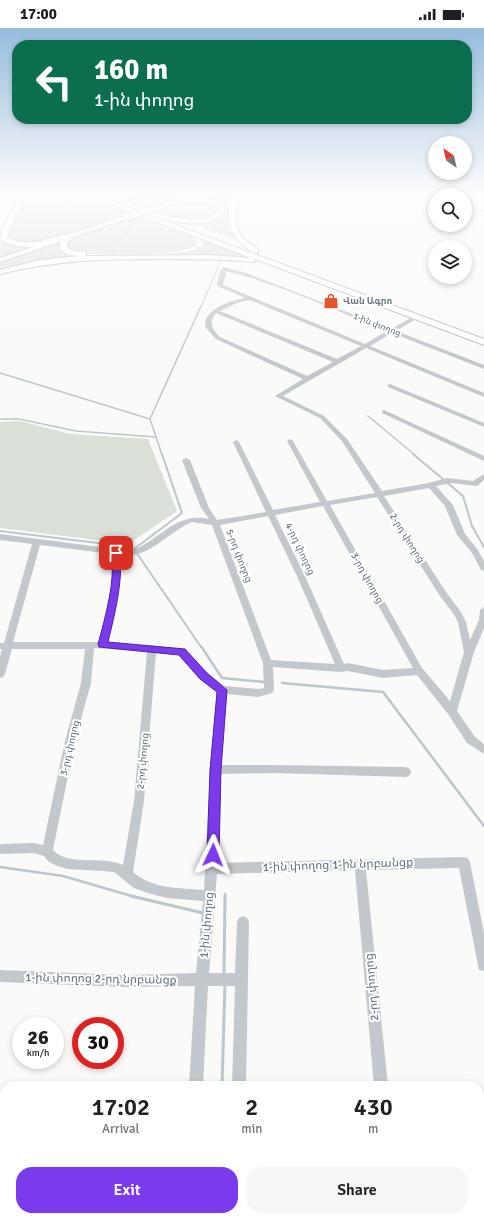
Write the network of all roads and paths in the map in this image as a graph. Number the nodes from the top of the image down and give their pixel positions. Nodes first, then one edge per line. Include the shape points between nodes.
1 (33, 249) edge
2 (65, 249) edge
3 (190, 249) edge
4 (234, 249) edge
5 (249, 249) edge
6 (252, 249) edge
7 (255, 251) junction
8 (220, 258) junction
9 (0, 260) edge
10 (283, 267) junction
11 (224, 269) junction
12 (0, 272) edge
13 (251, 298) junction
14 (215, 311) junction
15 (416, 317) junction
16 (392, 331) junction
17 (484, 337) edge
18 (484, 342) edge
19 (367, 346) junction
20 (338, 362) junction
21 (484, 367) edge
22 (309, 379) junction
23 (390, 386) dead end
24 (484, 395) edge
25 (384, 412) dead end
26 (484, 425) edge
27 (290, 441) dead end
28 (236, 442) dead end
29 (484, 459) edge
30 (186, 460) dead end
31 (484, 476) edge
32 (431, 486) junction
33 (380, 495) junction
34 (326, 504) junction
35 (271, 513) junction
36 (215, 523) junction
37 (0, 536) edge
38 (37, 541) junction
39 (116, 553) junction
40 (484, 568) edge
41 (484, 610) edge
42 (103, 644) junction
43 (90, 645) junction
44 (4, 646) edge
45 (152, 648) junction
46 (469, 652) junction
47 (268, 663) junction
48 (341, 668) junction
49 (419, 671) junction
50 (0, 674) edge
51 (222, 690) junction
52 (452, 711) junction
53 (484, 750) edge
54 (216, 770) junction
55 (406, 772) dead end
56 (0, 849) edge
57 (47, 851) junction
58 (360, 864) junction
59 (212, 869) junction
60 (127, 873) junction
61 (209, 896) junction
62 (243, 922) dead end
63 (484, 965) edge
64 (0, 976) edge
65 (242, 979) junction
66 (202, 980) junction
67 (196, 1081) edge
68 (239, 1081) edge
69 (381, 1081) edge

1 - 9 main road
2 - 3 highway via 76,254 174,253
4 - 10 highway
5 - 7 highway
6 - 7 highway
7 - 17 highway
8 - 10 highway via 258,261
8 - 11 street
8 - 12 highway via 84,258 35,264
10 - 15 highway
11 - 13 street via 221,286
11 - 16 street, 1-ին փողոց via 258,279
13 - 14 street
13 - 19 street
14 - 20 street
14 - 22 street via 210,315 208,328 218,338
15 - 16 street
15 - 18 highway
16 - 19 street
16 - 21 street, 1-ին փողոց
19 - 20 street
19 - 24 street
20 - 22 street
22 - 33 street, 2-րդ փողոց via 278,396 322,417 345,440
23 - 26 street
25 - 29 street
27 - 34 street, 3-րդ փողոց
28 - 35 street, 4-րդ փողոց
30 - 36 street, 5-րդ փողոց via 205,508
31 - 32 street via 474,484 451,479
32 - 33 street
32 - 40 street via 449,505 461,535
33 - 34 street
33 - 46 street, 2-րդ փողոց via 443,594 454,606 462,622 465,644
34 - 35 street
34 - 49 street, 3-րդ փողոց
35 - 36 street
35 - 48 street, 4-րդ փողոց
36 - 39 street via 190,520 150,547 135,553
36 - 47 street, 5-րդ փողոց
37 - 38 street
38 - 39 street
38 - 44 street
39 - 42 street via 111,610
41 - 46 street via 483,620
42 - 43 street
42 - 45 street
43 - 44 street
43 - 57 street, 3-րդ փողոց via 86,683 70,741
44 - 50 street
45 - 51 street via 182,652 204,676
45 - 60 street, 2-րդ փողոց via 139,801
46 - 52 street
47 - 48 street
47 - 51 street, 5-րդ փողոց via 270,690 258,693
48 - 49 street via 348,666 383,674
49 - 52 street, 3-րդ փողոց
51 - 54 street, 1-ին փողոց
52 - 53 street, 3-րդ փողոց via 471,740
54 - 55 street via 275,768
54 - 59 street, 1-ին փողոց
56 - 57 street via 33,848
57 - 60 street via 52,858 60,862 110,866
58 - 59 street, 1-ին փողոց 1-ին նրբանցք
58 - 63 street, 1-ին փողոց 1-ին նրբանցք via 464,862
58 - 69 street, 2-րդ փողոց
59 - 61 street, 1-ին փողոց
60 - 61 street via 143,886 161,891
61 - 66 street, 1-ին փողոց
62 - 65 street
64 - 66 street, 1-ին փողոց 2-րդ նրբանցք via 124,982
65 - 66 street, 1-ին փողոց 2-րդ նրբանցք
65 - 68 street
66 - 67 street, 1-ին փողոց

